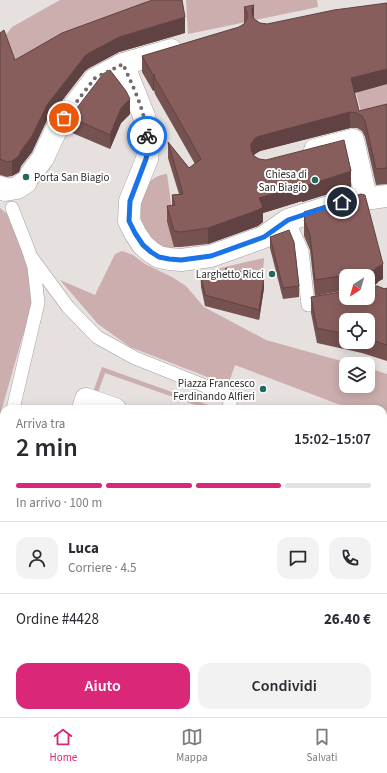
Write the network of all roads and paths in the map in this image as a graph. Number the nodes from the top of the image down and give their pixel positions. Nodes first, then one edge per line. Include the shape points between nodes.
1 (188, 45) edge
2 (123, 64) junction
3 (293, 155) edge
4 (0, 188) edge
5 (371, 197) edge
6 (12, 208) dead end
7 (288, 220) junction
8 (31, 257) junction
9 (339, 300) edge
10 (228, 400) edge
11 (14, 405) edge
12 (84, 405) edge
13 (103, 405) edge

1 - 2 street
2 - 4 street via 95,78 57,128 43,158 28,178 17,188
2 - 7 street via 146,125 148,150 130,201 129,221 143,245 159,257 169,259 211,256 264,237
3 - 5 street via 353,140
5 - 7 street
6 - 8 lane
7 - 9 lane via 302,251 308,305
8 - 10 lane via 68,307 97,337 135,358
8 - 11 lane via 38,303
12 - 13 street via 86,399

